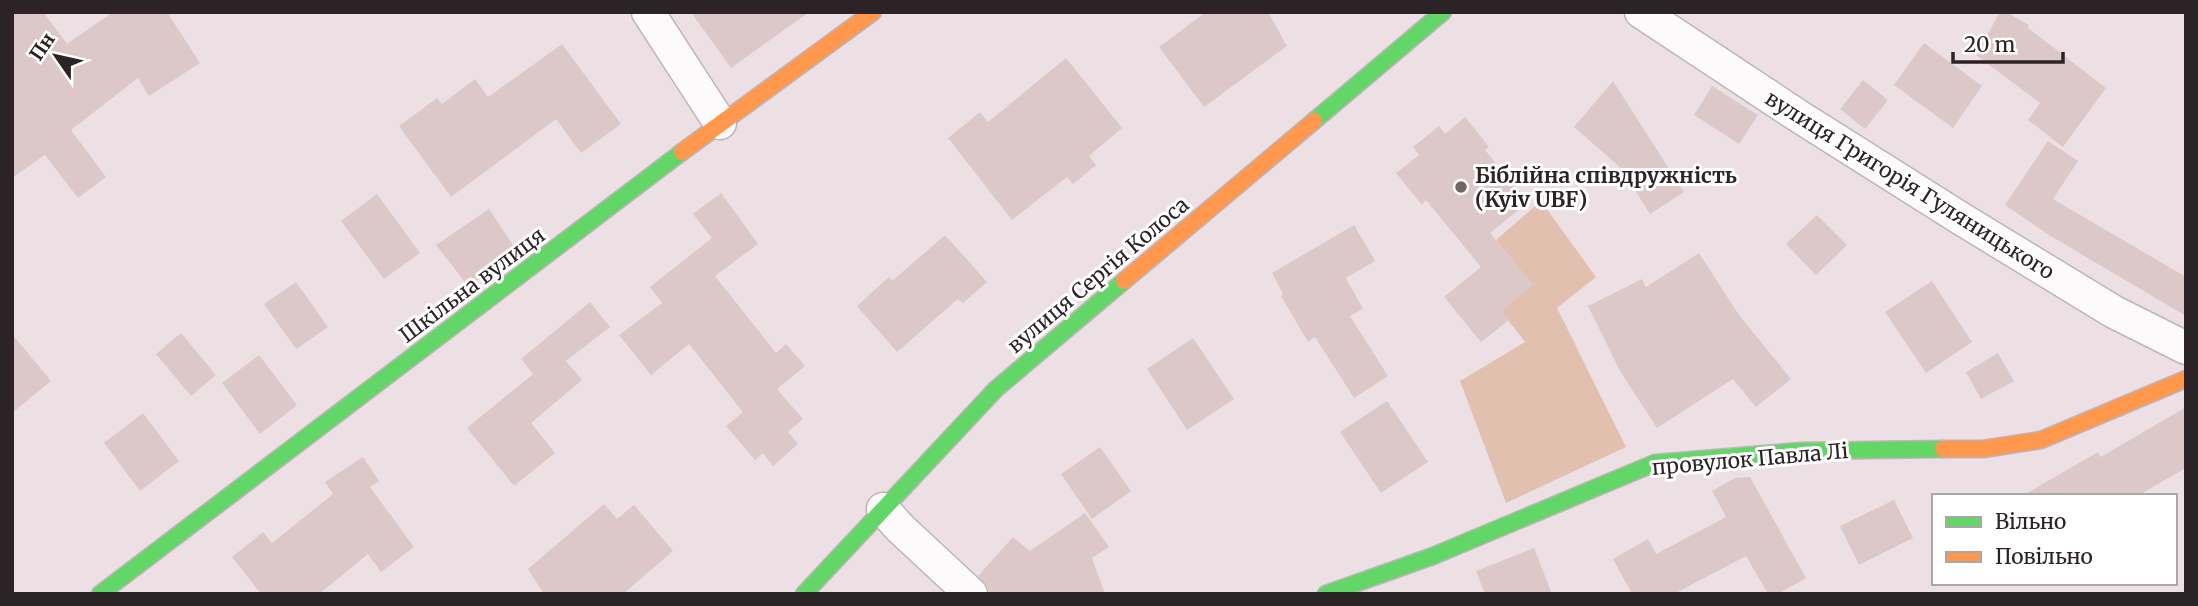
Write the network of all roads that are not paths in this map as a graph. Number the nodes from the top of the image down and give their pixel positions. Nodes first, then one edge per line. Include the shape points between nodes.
1 (648, 12) edge
2 (873, 12) edge
3 (1443, 12) edge
4 (1640, 12) edge
5 (720, 123) junction
6 (2186, 348) edge
7 (2186, 379) edge
8 (883, 509) junction
9 (100, 594) edge
10 (804, 594) edge
11 (971, 594) edge
12 (1326, 594) edge

1 - 5 street
2 - 5 street, Шкільна вулиця
3 - 8 street, вулиця Сергія Колоса via 996,389
4 - 6 street, вулиця Григорія Гуляницького via 1960,218 2114,312
5 - 9 street, Шкільна вулиця
7 - 12 street, провулок Павла Лі via 2091,421 2029,442 1983,449 1801,451 1655,463 1433,556
8 - 10 street, вулиця Сергія Колоса
8 - 11 street

